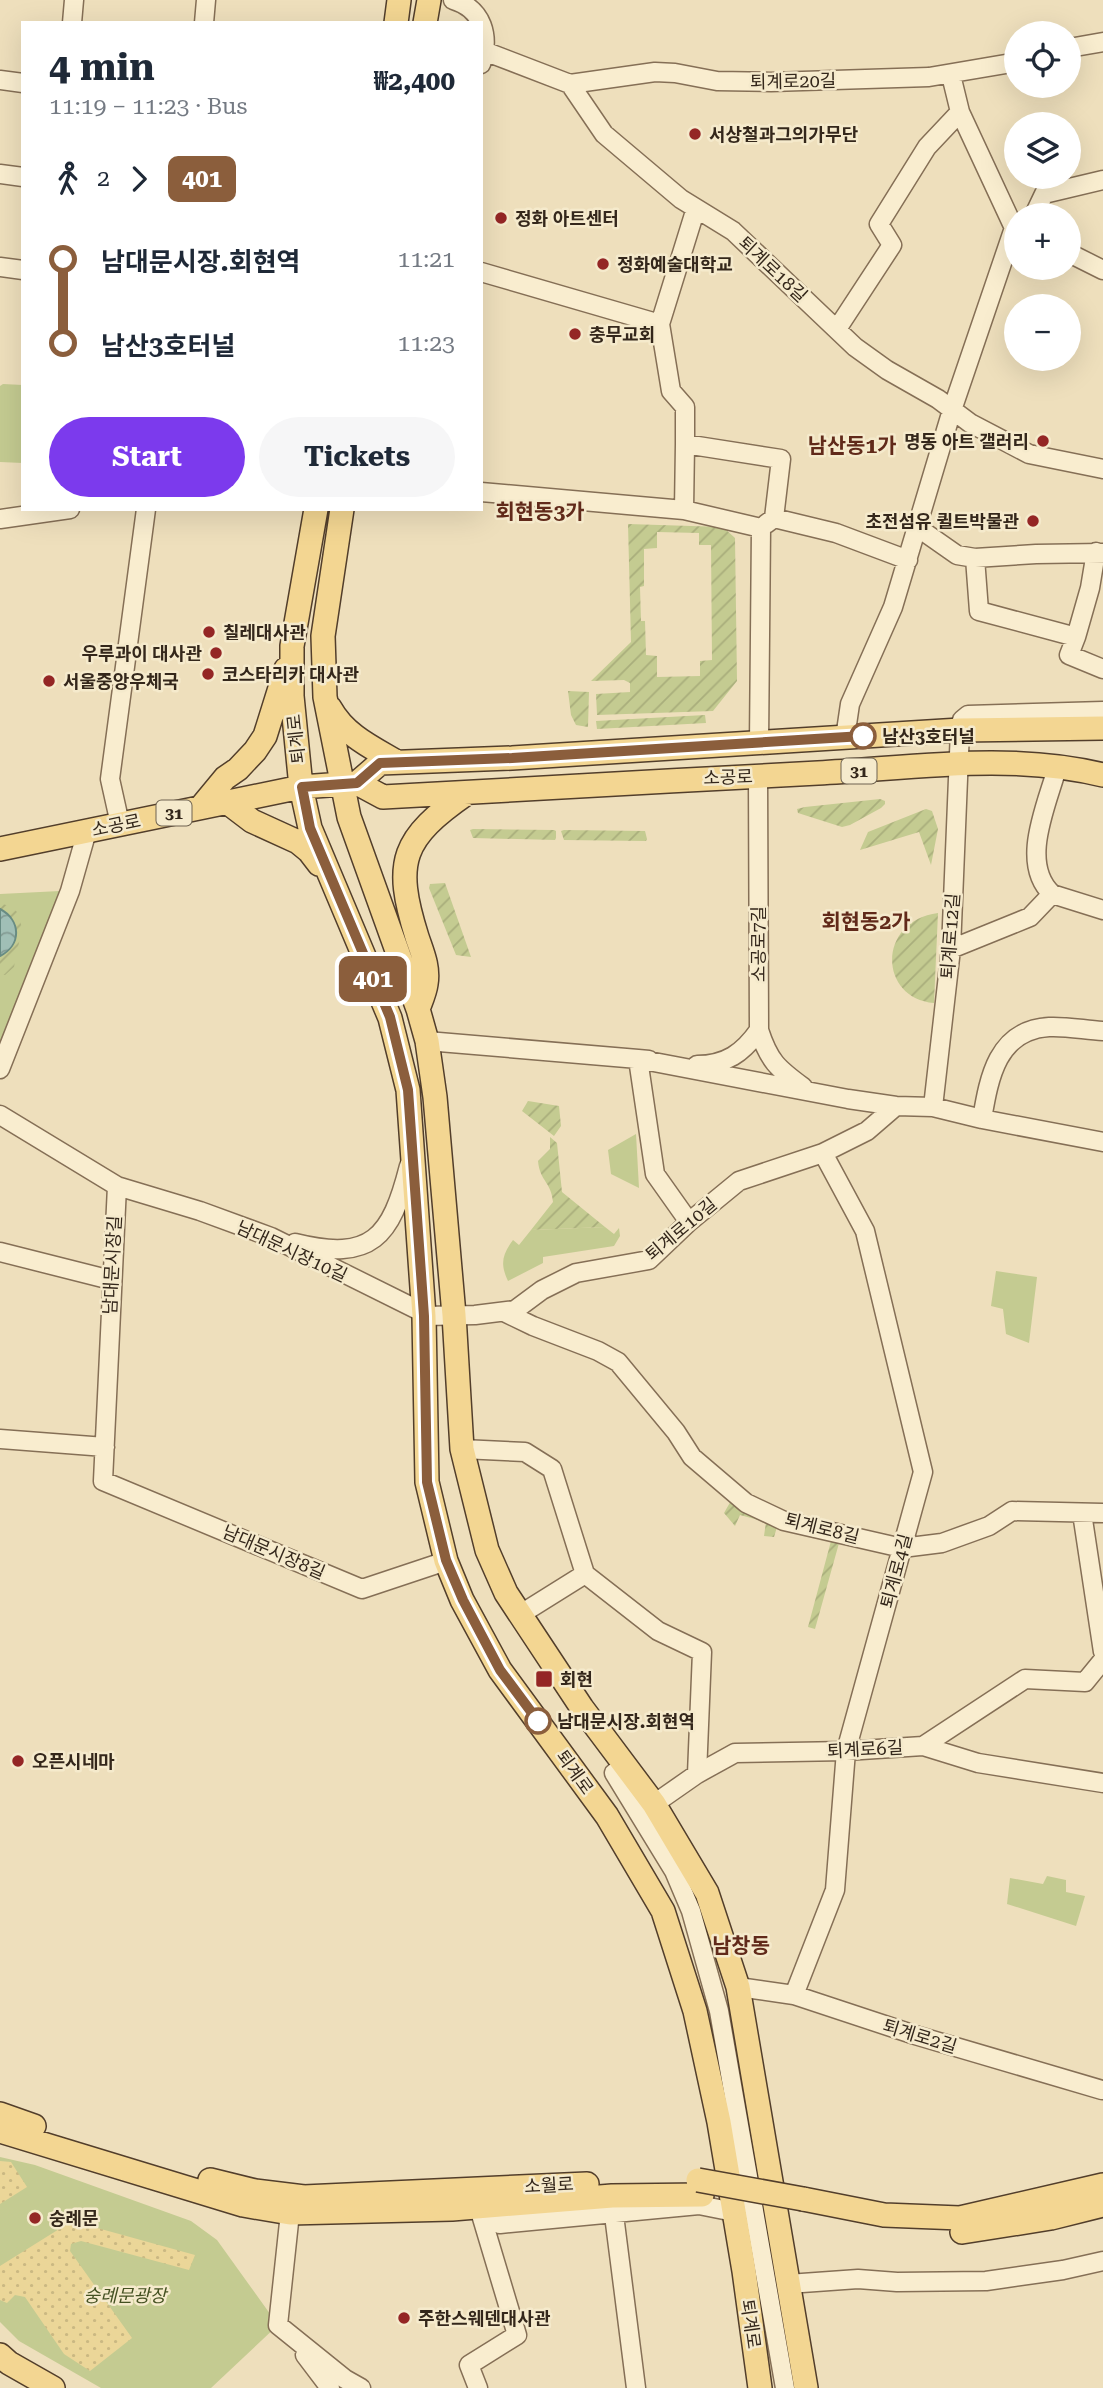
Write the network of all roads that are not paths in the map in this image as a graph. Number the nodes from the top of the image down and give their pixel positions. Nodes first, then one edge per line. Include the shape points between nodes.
1 (74, 0) edge
2 (206, 0) edge
3 (399, 0) edge
4 (429, 0) edge
5 (453, 0) edge
6 (72, 21) edge
7 (204, 21) edge
8 (396, 21) edge
9 (425, 21) edge
10 (480, 21) edge
11 (483, 27) edge
12 (1103, 42) edge
13 (1081, 46) edge
14 (483, 57) edge
15 (1004, 65) edge
16 (951, 75) junction
17 (0, 80) edge
18 (21, 83) edge
19 (570, 84) junction
20 (960, 112) junction
21 (0, 174) edge
22 (21, 177) edge
23 (1103, 180) edge
24 (1040, 203) edge
25 (1004, 205) edge
26 (696, 208) junction
27 (1081, 259) edge
28 (1004, 260) edge
29 (0, 267) edge
30 (21, 270) edge
31 (1103, 270) edge
32 (483, 273) edge
33 (660, 324) junction
34 (837, 330) junction
35 (952, 410) junction
36 (685, 444) junction
37 (1103, 469) edge
38 (483, 492) edge
39 (684, 510) junction
40 (55, 511) edge
41 (146, 511) edge
42 (316, 511) edge
43 (342, 511) edge
44 (0, 519) edge
45 (768, 523) junction
46 (917, 527) junction
47 (1099, 553) edge
48 (975, 558) junction
49 (908, 560) junction
50 (1076, 637) junction
51 (292, 646) junction
52 (1103, 669) edge
53 (325, 697) junction
54 (1103, 711) edge
55 (1103, 728) edge
56 (960, 730) junction
57 (845, 738) junction
58 (758, 743) junction
59 (455, 760) junction
60 (397, 762) junction
61 (959, 765) junction
62 (1057, 768) junction
63 (1103, 775) edge
64 (758, 776) junction
65 (349, 783) junction
66 (302, 787) junction
67 (467, 793) junction
68 (394, 797) junction
69 (227, 802) junction
70 (201, 807) junction
71 (120, 824) junction
72 (87, 831) junction
73 (0, 849) edge
74 (334, 890) junction
75 (1052, 894) junction
76 (1103, 910) edge
77 (392, 937) junction
78 (951, 949) junction
79 (418, 1009) junction
80 (759, 1030) junction
81 (1103, 1031) edge
82 (427, 1041) junction
83 (638, 1059) junction
84 (0, 1069) edge
85 (809, 1091) junction
86 (896, 1107) junction
87 (933, 1107) junction
88 (0, 1115) edge
89 (982, 1119) junction
90 (1103, 1142) edge
91 (413, 1149) junction
92 (823, 1153) junction
93 (117, 1186) junction
94 (689, 1222) junction
95 (271, 1237) junction
96 (0, 1252) edge
97 (111, 1280) junction
98 (504, 1312) junction
99 (424, 1315) junction
100 (454, 1315) junction
101 (0, 1439) edge
102 (104, 1447) junction
103 (462, 1449) junction
104 (103, 1480) joint
105 (1082, 1513) junction
106 (1103, 1513) edge
107 (902, 1548) junction
108 (446, 1560) junction
109 (585, 1574) junction
110 (521, 1614) junction
111 (1103, 1652) edge
112 (1103, 1660) edge
113 (923, 1746) junction
114 (846, 1751) junction
115 (614, 1773) dead end
116 (697, 1774) junction
117 (1103, 1783) edge
118 (654, 1804) junction
119 (738, 1987) junction
120 (793, 1995) junction
121 (1103, 2091) edge
122 (0, 2114) edge
123 (0, 2130) edge
124 (1103, 2185) edge
125 (700, 2187) junction
126 (1103, 2205) edge
127 (805, 2206) junction
128 (479, 2208) junction
129 (734, 2212) junction
130 (290, 2213) junction
131 (614, 2215) junction
132 (1103, 2261) edge
133 (788, 2284) junction
134 (284, 2331) junction
135 (0, 2355) edge
136 (53, 2388) edge
137 (330, 2388) edge
138 (361, 2388) edge
139 (478, 2388) edge
140 (636, 2388) edge
141 (760, 2388) edge
142 (785, 2388) edge
143 (806, 2388) edge

1 - 6 street
2 - 7 street
3 - 8 main road
4 - 9 main road
5 - 10 street via 470,8
11 - 14 street
12 - 13 street
14 - 19 street
15 - 16 street, 퇴계로20길
16 - 19 street, 퇴계로20길 via 771,82 717,81 655,72
16 - 20 street
17 - 18 street
19 - 26 street, 퇴계로18길 via 604,134
20 - 25 street
20 - 34 street via 927,147 879,224 892,245
21 - 22 street
23 - 24 street via 1044,194
26 - 33 street
26 - 34 street, 퇴계로18길 via 733,231
27 - 31 street
28 - 35 street
29 - 30 street
32 - 33 street
33 - 36 street via 671,391 685,407
34 - 35 street, 퇴계로18길 via 887,370
35 - 37 street, 퇴계로18길 via 1029,454
35 - 46 street
36 - 39 street
36 - 45 street, 소공로 via 781,459
38 - 39 street
39 - 45 street
40 - 44 street
41 - 71 street via 110,779
42 - 51 main road, 퇴계로
43 - 53 main road, 퇴계로 via 323,636
45 - 49 street via 835,533
45 - 58 street, 소공로
46 - 48 street via 957,555
46 - 49 street
47 - 48 street
47 - 50 street
48 - 50 street via 979,611
49 - 57 street via 850,704
50 - 52 street via 1069,654
51 - 66 main road, 퇴계로 via 292,696
51 - 70 main road via 265,736
53 - 60 main road via 336,719 351,734
53 - 65 main road, 퇴계로
54 - 56 street via 968,715
55 - 56 main road, 소공로 / 31
56 - 57 main road, 소공로 / 31
56 - 61 street, 퇴계로12길
57 - 58 main road, 소공로 / 31
58 - 59 main road, 소공로 / 31
59 - 60 main road, 소공로 / 31
59 - 68 main road via 442,776 399,782
60 - 65 main road, 소공로 / 31 via 380,763
61 - 62 main road, 소공로 / 31 via 1024,763
61 - 64 main road, 소공로 / 31
61 - 78 street, 퇴계로12길
62 - 63 main road, 소공로 / 31
62 - 75 street via 1035,859 1042,884
64 - 67 main road, 소공로 / 31
64 - 80 street, 소공로7길
65 - 66 main road, 소공로 / 31
65 - 68 main road, 소공로 / 31
65 - 77 main road, 퇴계로 via 349,817
66 - 69 main road, 소공로 / 31
66 - 74 main road, 퇴계로 via 310,828
67 - 68 main road, 소공로 / 31
67 - 79 main road via 436,814 418,834 405,862 407,904 427,967
69 - 70 main road, 소공로 / 31
69 - 74 main road via 251,821 309,851
70 - 71 main road, 소공로 / 31
71 - 72 main road, 소공로 / 31
72 - 73 main road, 소공로 / 31
72 - 84 street via 70,891
74 - 77 main road via 344,872 362,875 379,924
74 - 91 main road, 퇴계로 via 390,1017 408,1090
75 - 76 street
75 - 78 street via 1030,917
77 - 79 main road, 퇴계로
78 - 87 street, 퇴계로12길
79 - 82 main road, 퇴계로
80 - 83 street via 746,1048 711,1065
80 - 85 street, 소공로7길 via 766,1054
81 - 89 street via 1048,1027 1021,1033 1004,1049 989,1077
82 - 83 street
82 - 100 main road, 퇴계로
83 - 85 street
83 - 94 street via 655,1174
85 - 86 street
86 - 87 street
86 - 92 street, 퇴계로10길 via 867,1131
87 - 89 street
88 - 93 street
89 - 90 street
91 - 95 street via 395,1214 371,1241 337,1249
91 - 99 main road, 퇴계로
92 - 94 street, 퇴계로10길 via 739,1181
92 - 107 street, 퇴계로4길 via 865,1231 923,1472
93 - 95 street, 남대문시장10길
93 - 97 street, 남대문시장길
94 - 98 street, 퇴계로10길 via 649,1261 576,1273
95 - 99 street, 남대문시장10길
96 - 97 street
97 - 102 street, 남대문시장길
98 - 100 street, 퇴계로10길
98 - 107 street, 퇴계로8길 via 618,1363 692,1457 746,1503 784,1521
99 - 100 street, 퇴계로10길
99 - 108 main road, 퇴계로 via 427,1482
100 - 103 main road, 퇴계로
101 - 102 street
102 - 104 street, 남대문시장길
103 - 109 street via 525,1452 552,1469
103 - 110 main road, 퇴계로 via 487,1550
104 - 108 street, 남대문시장8길 via 362,1590
105 - 106 street, 퇴계로8길
105 - 107 street, 퇴계로8길 via 1012,1511 989,1526 942,1543
105 - 111 street
107 - 114 street, 퇴계로4길
108 - 129 main road, 퇴계로 via 500,1670 607,1816 663,1911 695,2011
109 - 110 street
109 - 116 street via 658,1631 702,1653
110 - 118 main road, 퇴계로 via 582,1708
112 - 113 street, 퇴계로6길 via 1084,1682 1025,1679
113 - 114 street, 퇴계로6길
113 - 117 street via 978,1763
114 - 116 street, 퇴계로6길 via 735,1754
114 - 120 street, 퇴계로4길 via 835,1890
115 - 142 street via 674,1871 691,1911 719,2011
116 - 118 street, 퇴계로6길
118 - 119 main road, 퇴계로 via 707,1893
119 - 120 street, 퇴계로2길
119 - 133 main road, 퇴계로
120 - 121 street, 퇴계로2길
122 - 125 main road, 소월로 via 82,2143 279,2195
123 - 130 main road, 소월로 via 243,2205
124 - 127 main road, 소월로 via 960,2218
125 - 127 main road, 소월로
125 - 128 main road, 소월로
126 - 127 main road, 소월로 via 949,2234 881,2230
128 - 130 main road, 소월로
128 - 131 street, 소월로 via 500,2224
128 - 139 street via 517,2335 469,2365
129 - 131 street, 소월로 via 699,2205
129 - 141 main road, 퇴계로
130 - 134 street
131 - 140 street
132 - 133 street via 985,2281
133 - 143 main road, 퇴계로
134 - 137 street
134 - 138 street
135 - 136 main road

